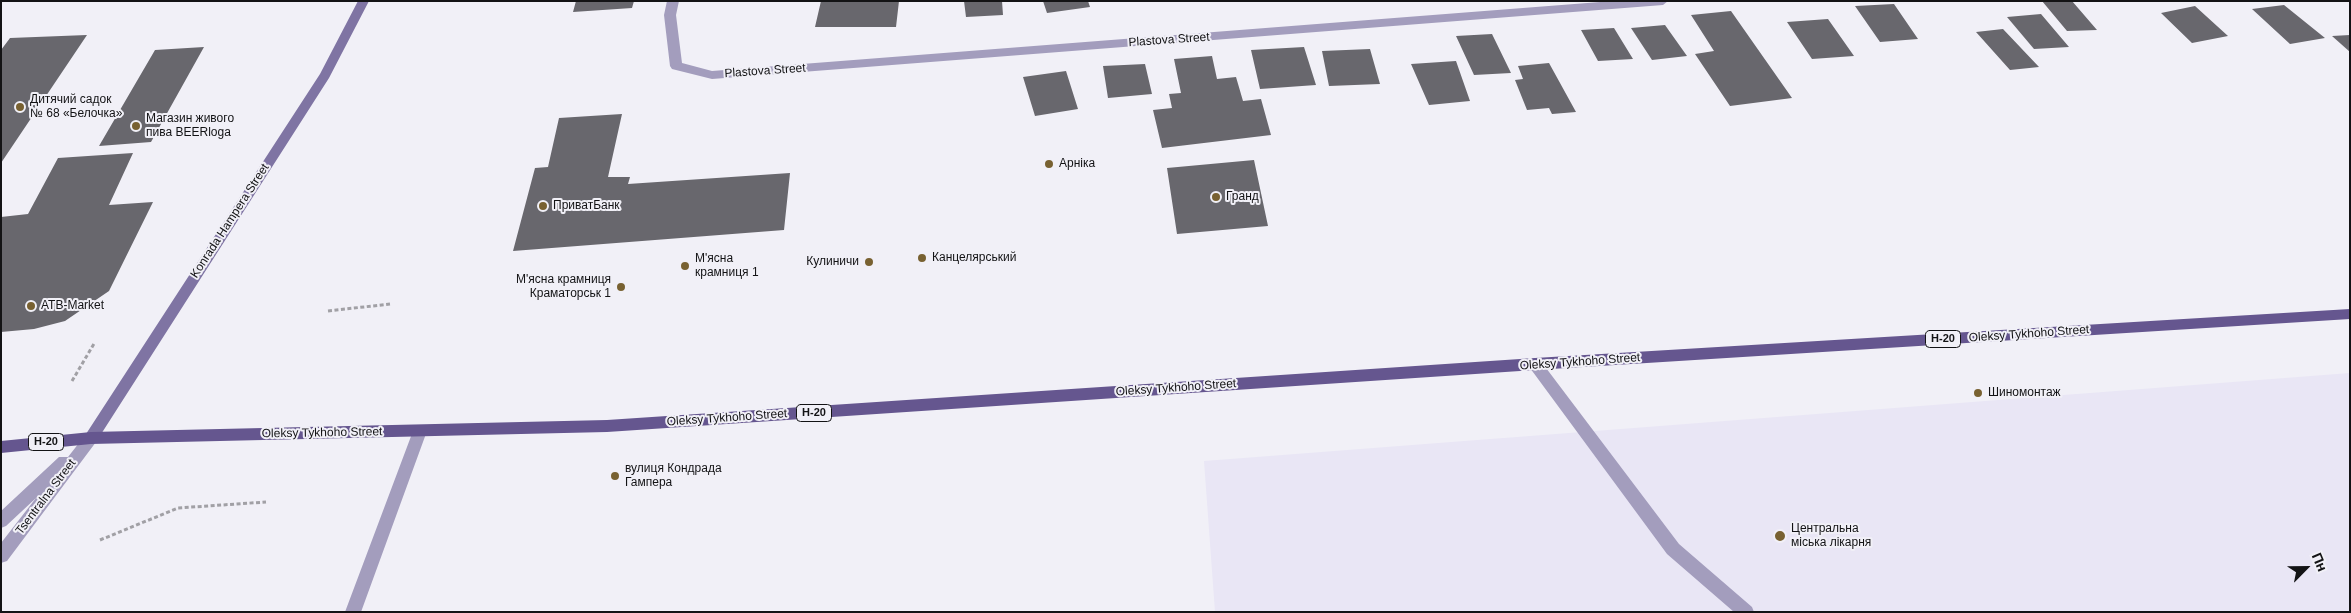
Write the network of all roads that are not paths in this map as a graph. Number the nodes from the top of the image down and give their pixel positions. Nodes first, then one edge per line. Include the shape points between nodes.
1 (364, 1) edge
2 (672, 1) edge
3 (1663, 1) edge
4 (676, 66) joint
5 (2350, 314) edge
6 (1535, 364) junction
7 (420, 431) junction
8 (91, 438) junction
9 (1, 447) edge
10 (1, 521) edge
11 (1, 556) edge
12 (353, 612) edge
13 (1746, 612) edge

1 - 8 main road, Konrada Hampera Street via 325,75
2 - 4 street via 670,15
3 - 4 street, Plastova Street via 712,76
5 - 6 main road, Oleksy Tykhoho Street / Н-20
6 - 7 main road, Oleksy Tykhoho Street / Н-20 via 607,426
6 - 13 street via 1673,549
7 - 8 main road, Oleksy Tykhoho Street / Н-20
7 - 12 street
8 - 9 main road, Oleksy Tykhoho Street / Н-20
8 - 10 street
8 - 11 street, Tsentralna Street

